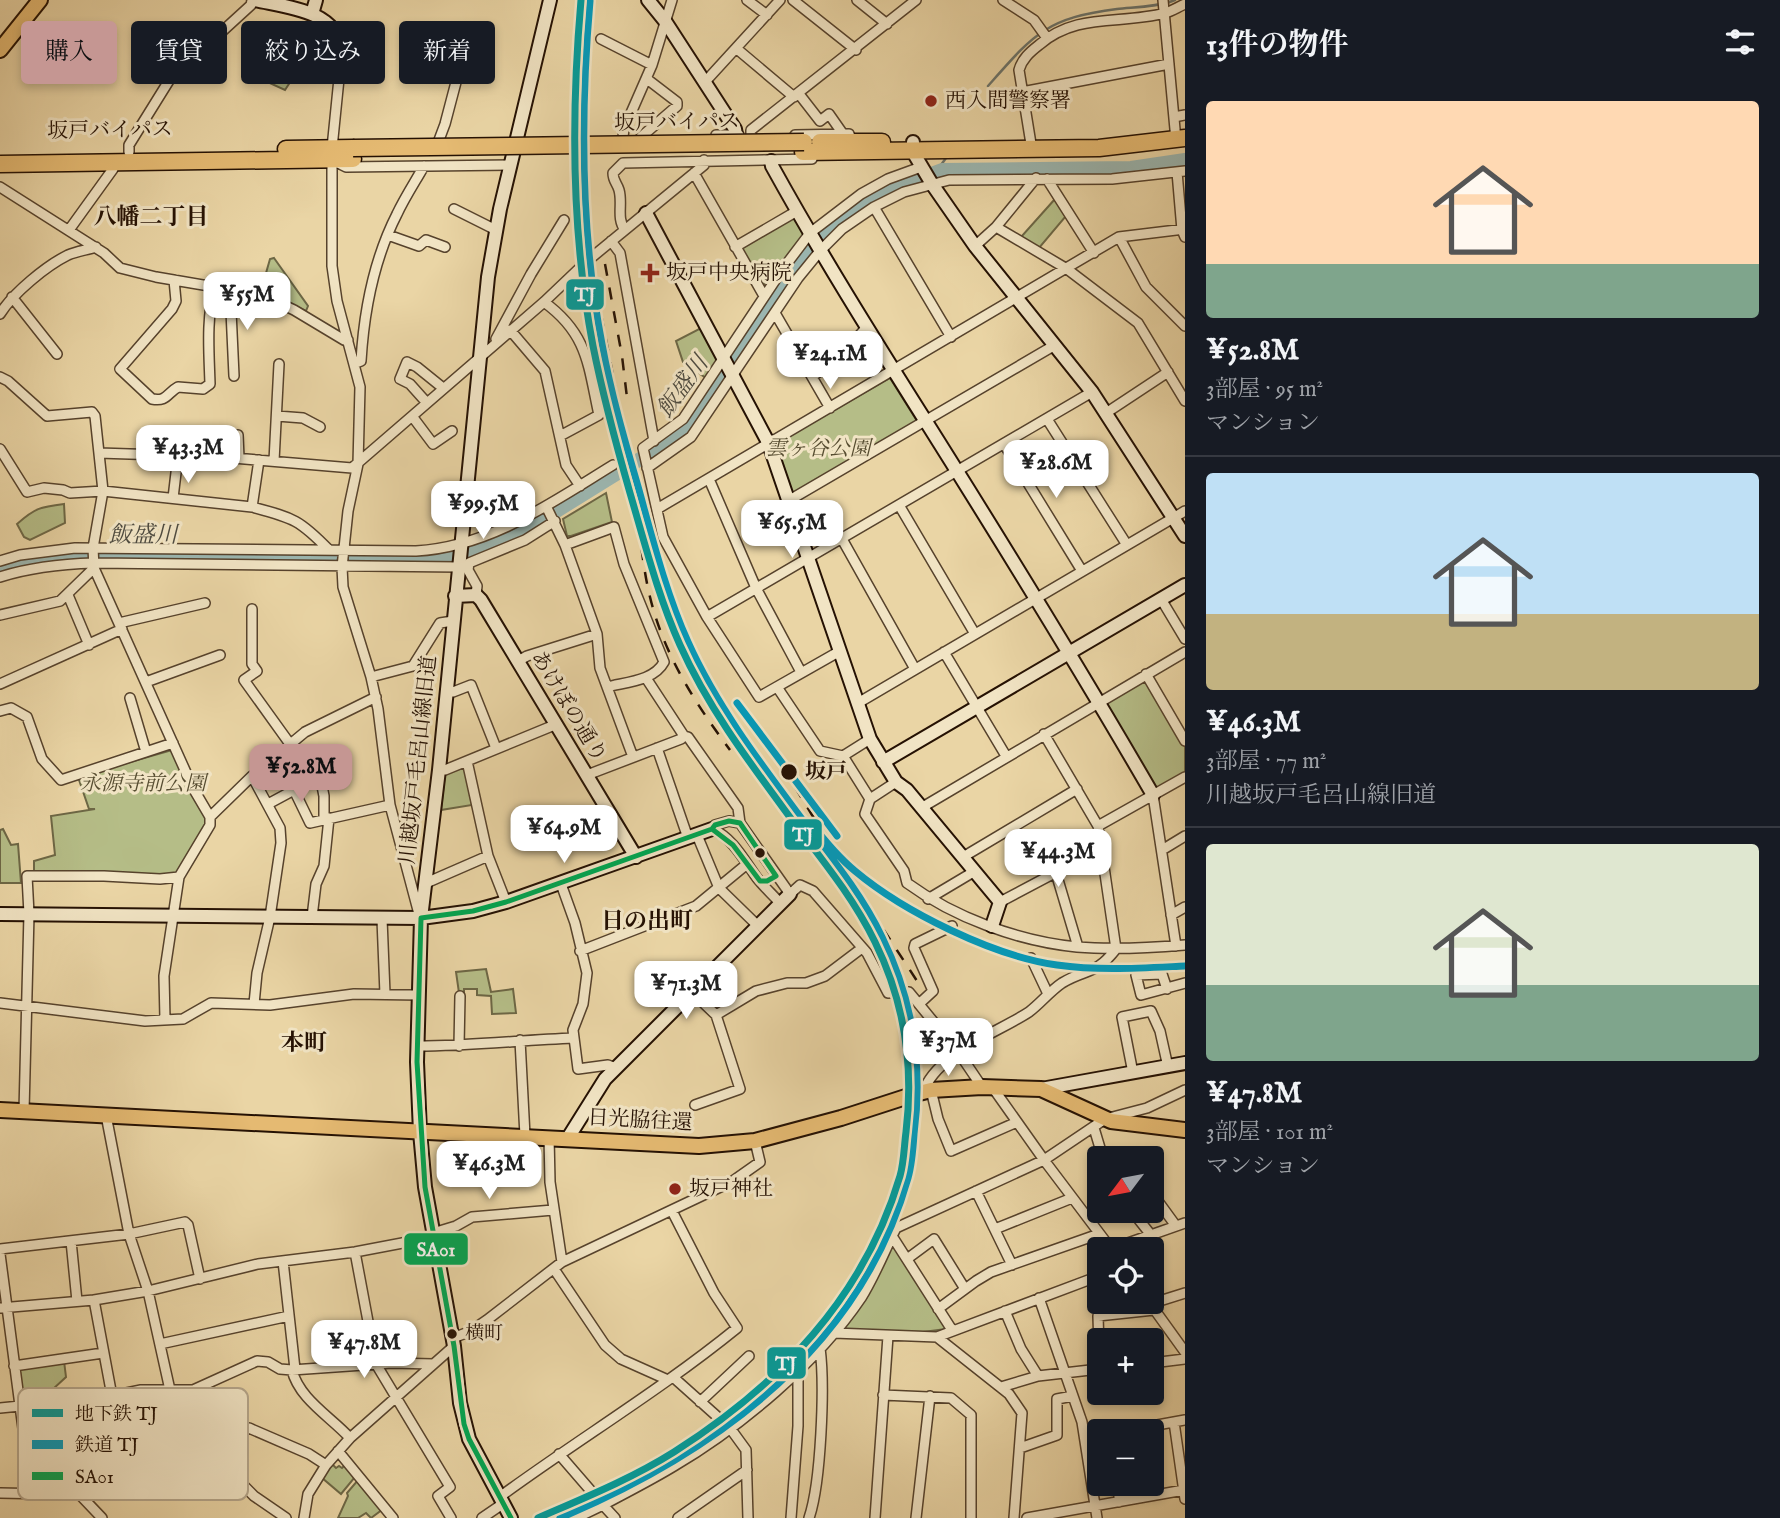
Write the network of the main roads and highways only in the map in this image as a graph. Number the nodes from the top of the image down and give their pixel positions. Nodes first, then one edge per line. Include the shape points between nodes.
1 (40, 0) edge
2 (0, 50) edge
3 (1180, 132) edge
4 (0, 154) edge
5 (332, 154) junction
6 (0, 164) edge
7 (0, 1110) edge
8 (1185, 1130) edge

1 - 2 main road
3 - 5 highway, 坂戸バイパス via 1031,145 922,166 850,142 804,147
4 - 5 highway, 坂戸バイパス
5 - 6 highway, 坂戸バイパス
7 - 8 main road, 日光脇往還 via 670,1146 755,1141 927,1091 987,1087 1041,1089 1100,1124

